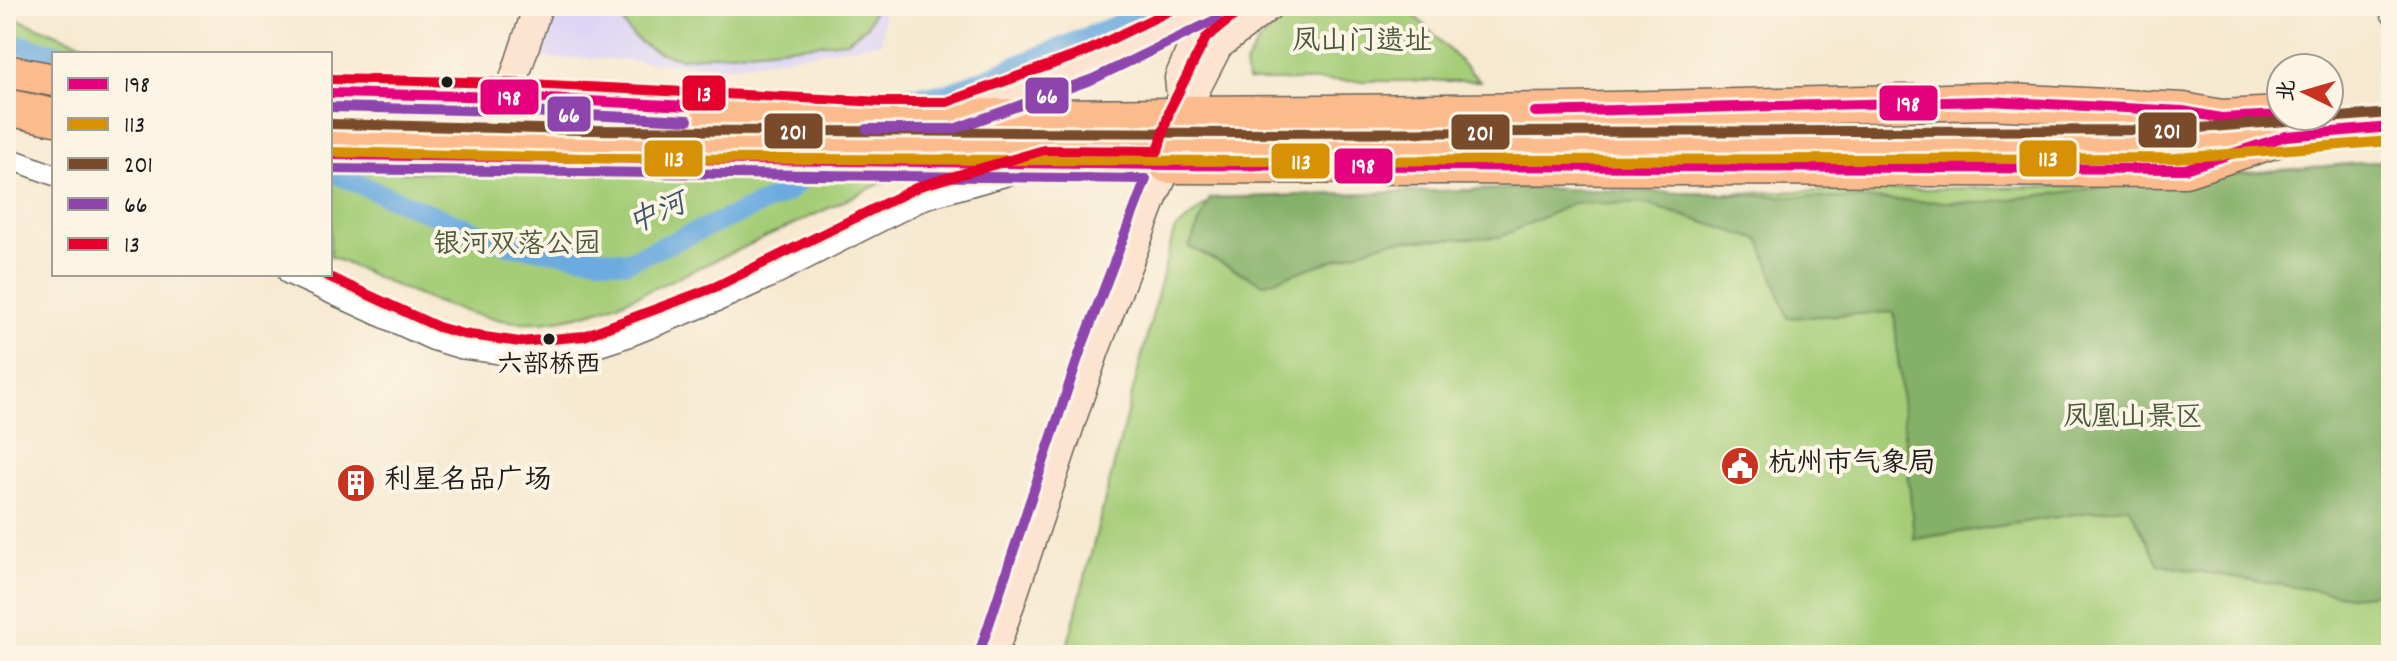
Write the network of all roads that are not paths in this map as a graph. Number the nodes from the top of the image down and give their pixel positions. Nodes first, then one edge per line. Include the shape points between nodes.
1 (538, 6) edge
2 (1269, 6) edge
3 (2388, 6) edge
4 (1210, 7) edge
5 (2391, 13) edge
6 (6, 71) edge
7 (52, 80) edge
8 (6, 85) edge
9 (510, 90) junction
10 (332, 93) edge
11 (52, 94) edge
12 (2391, 106) edge
13 (6, 107) edge
14 (2345, 110) edge
15 (332, 114) edge
16 (1183, 114) junction
17 (949, 116) junction
18 (52, 117) edge
19 (2221, 118) junction
20 (6, 123) edge
21 (2265, 123) edge
22 (2345, 126) edge
23 (2391, 127) edge
24 (2265, 128) edge
25 (2268, 132) edge
26 (52, 133) edge
27 (332, 138) edge
28 (332, 155) edge
29 (6, 157) edge
30 (1047, 164) junction
31 (1168, 165) junction
32 (52, 174) edge
33 (293, 276) edge
34 (993, 655) edge

1 - 9 street
2 - 16 street via 1218,46
3 - 5 street
4 - 16 street via 1179,78
4 - 17 street via 1088,66
6 - 7 main road
8 - 11 highway
9 - 10 main road
9 - 17 main road
12 - 14 highway
13 - 18 highway
15 - 19 highway via 853,133 2152,123
16 - 17 main road
16 - 19 highway via 1988,101 2183,111
16 - 31 street
19 - 21 highway
20 - 26 main road
22 - 23 highway
24 - 27 highway, bridge via 2176,144 1256,147
25 - 31 highway, bridge via 2185,169
28 - 30 main road
29 - 32 street
30 - 31 main road
30 - 33 street via 924,199 720,300 587,350 519,356 460,348
31 - 34 street via 1094,353

